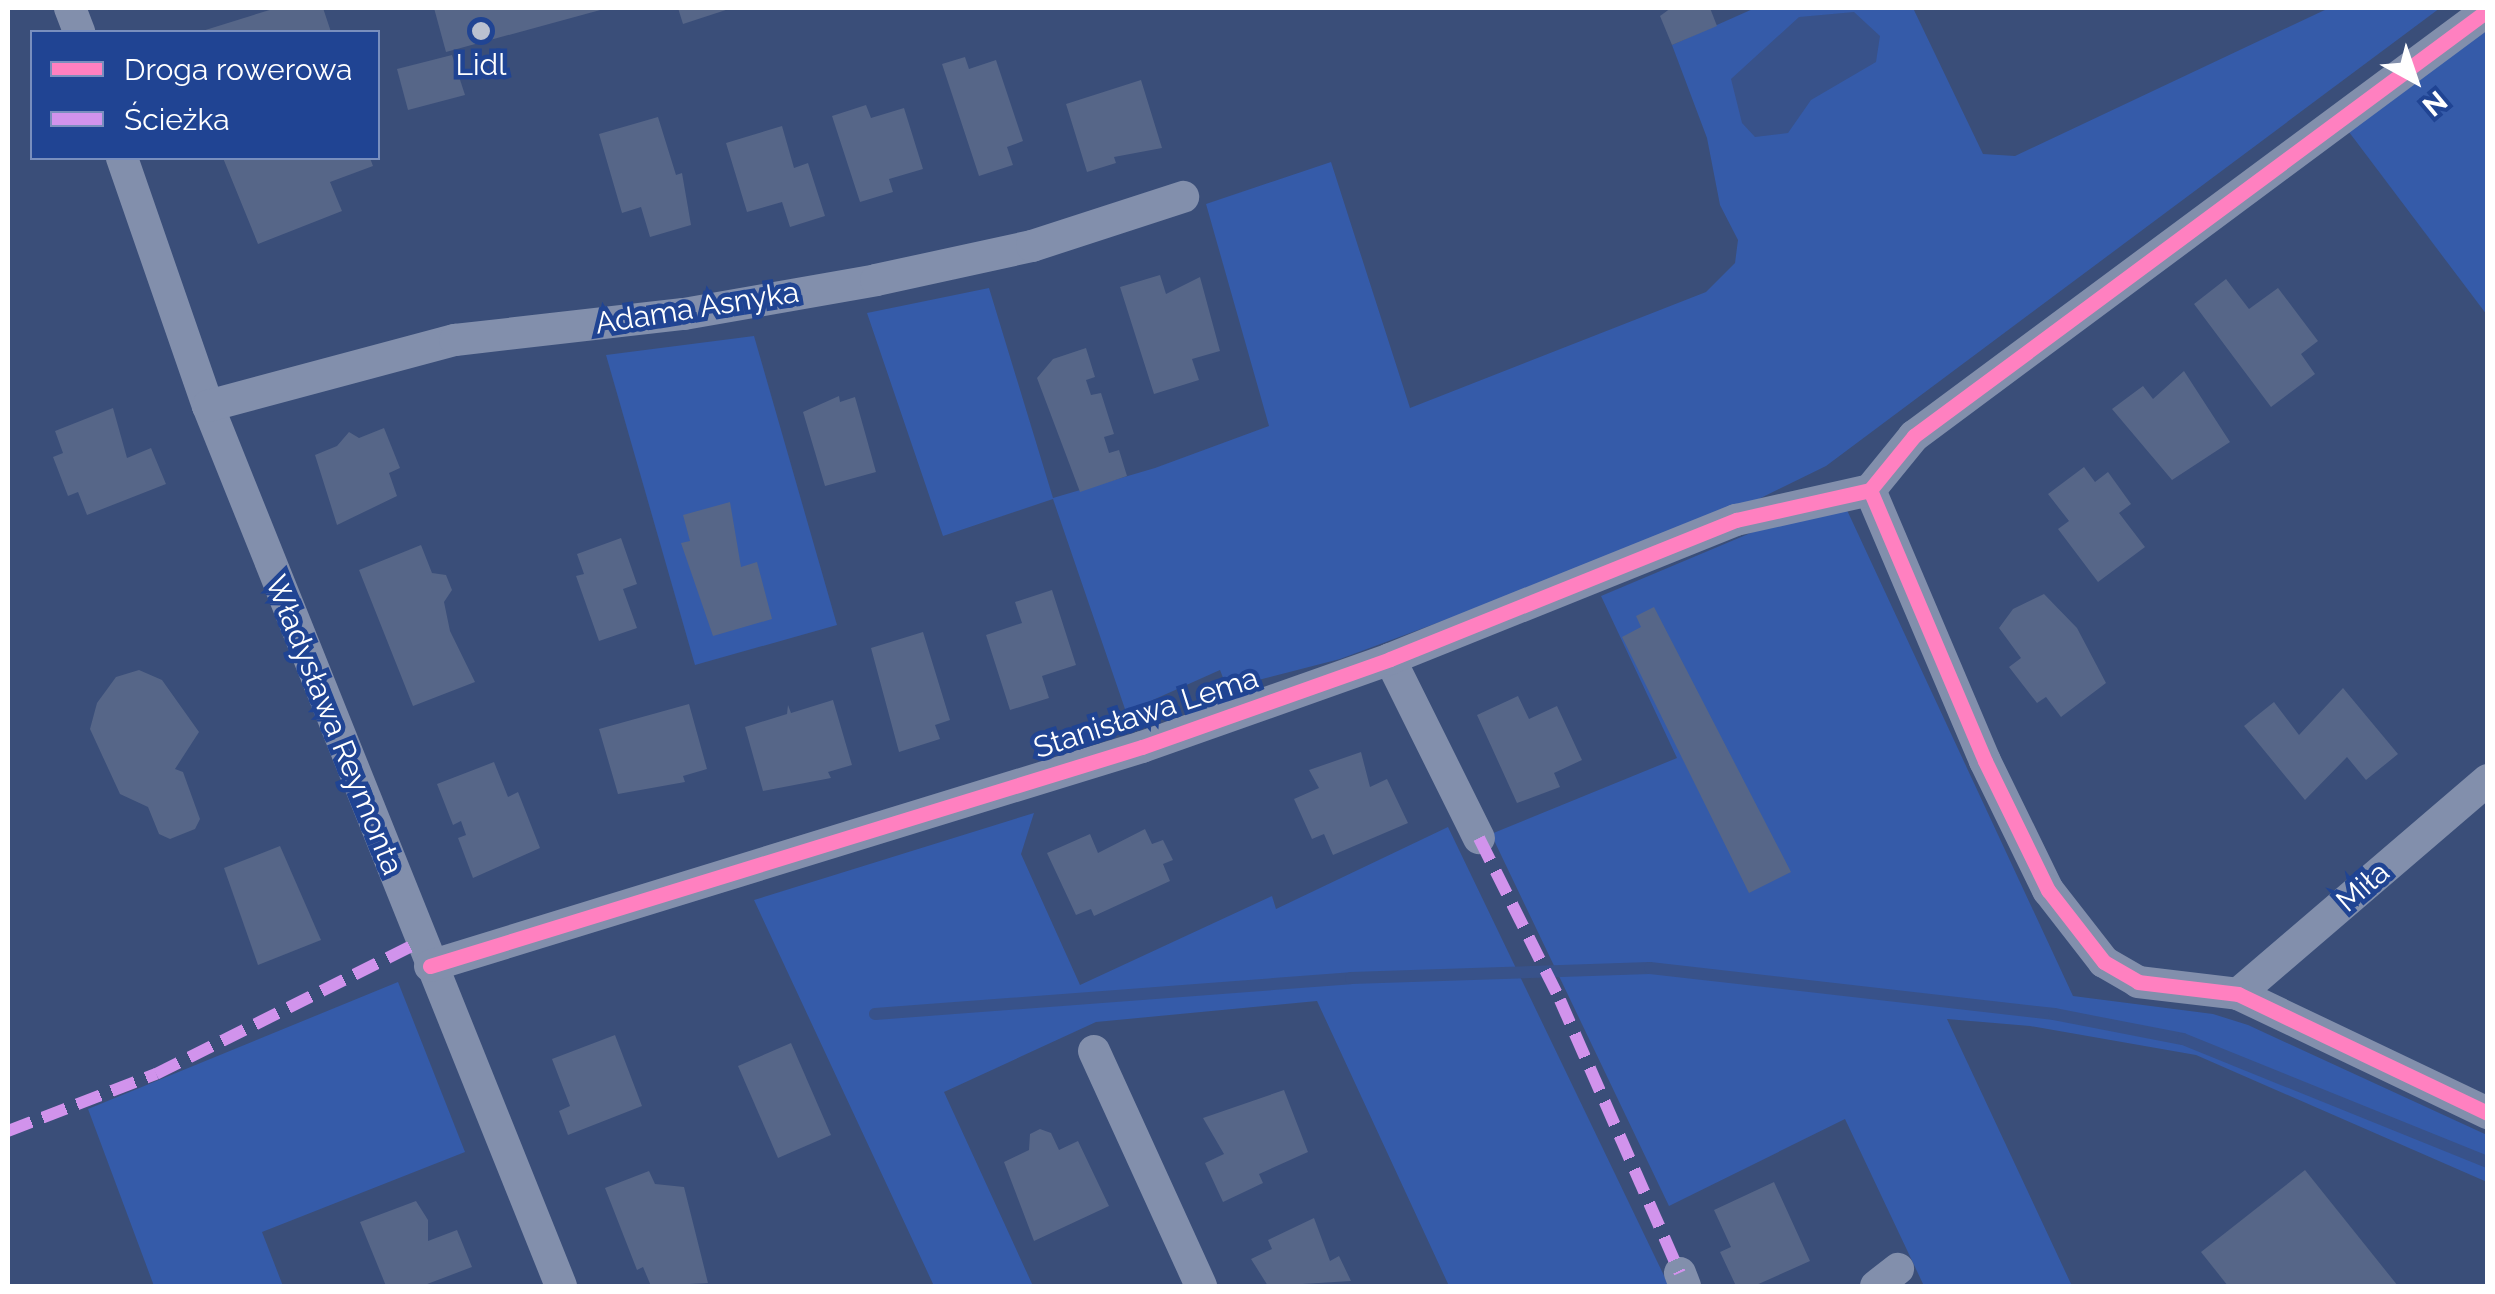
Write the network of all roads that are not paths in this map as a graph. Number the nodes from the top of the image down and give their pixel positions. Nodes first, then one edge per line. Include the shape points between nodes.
1 (2488, 10) edge
2 (123, 160) edge
3 (1183, 197) dead end
4 (208, 406) junction
5 (1870, 490) junction
6 (1390, 658) junction
7 (2488, 780) edge
8 (1479, 838) dead end
9 (430, 966) junction
10 (2238, 994) junction
11 (1094, 1051) dead end
12 (2488, 1114) edge
13 (561, 1286) edge
14 (1201, 1286) edge

1 - 5 street via 1914,436
2 - 4 street, Władysława Reymonta
3 - 4 street, Adama Asnyka via 1032,246 876,280 684,314 455,340
4 - 9 street, Władysława Reymonta
5 - 6 street, Stanisława Lema via 1736,520
5 - 10 street via 1985,761 2074,931 2104,962 2138,982
6 - 8 street
6 - 9 street, Stanisława Lema via 1142,746
7 - 10 street, Miła
9 - 13 street, Władysława Reymonta
10 - 12 street
11 - 14 street

